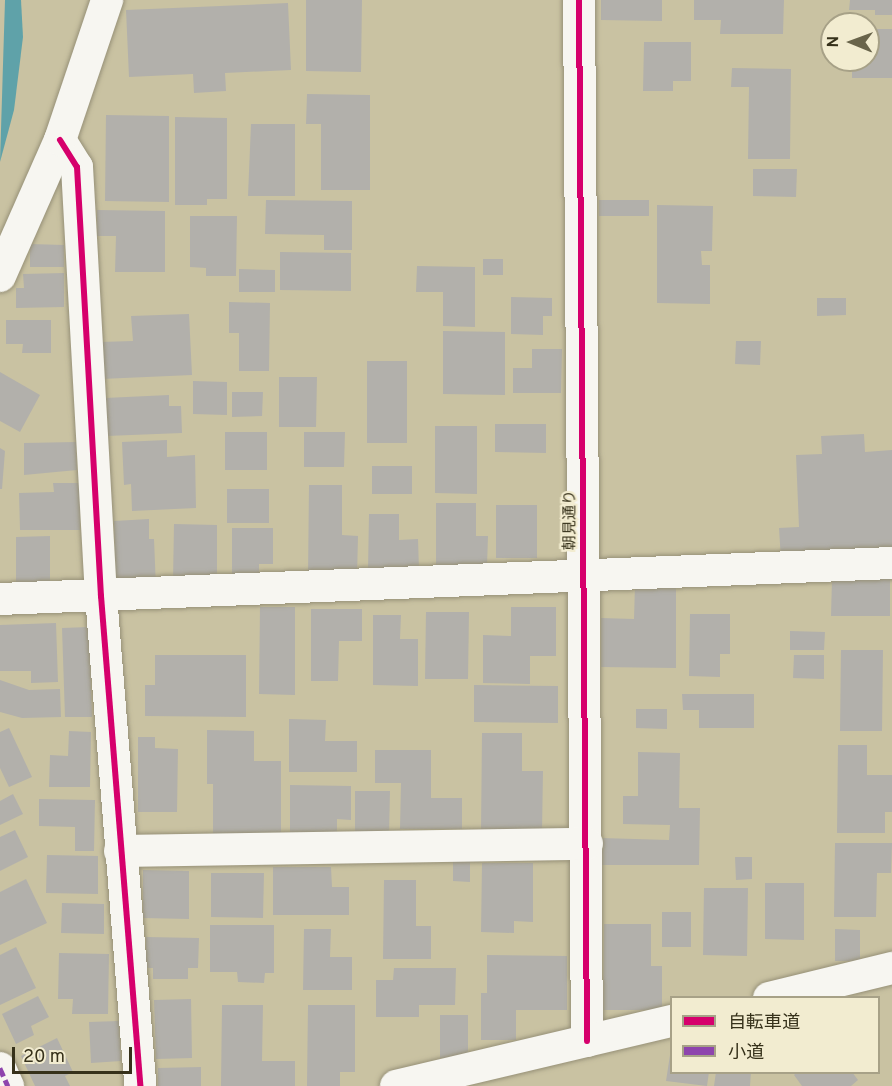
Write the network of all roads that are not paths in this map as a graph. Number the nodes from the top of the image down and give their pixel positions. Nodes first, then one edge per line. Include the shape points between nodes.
1 (107, 0) edge
2 (579, 0) edge
3 (60, 140) junction
4 (0, 276) edge
5 (892, 562) edge
6 (583, 577) junction
7 (101, 596) junction
8 (0, 599) edge
9 (586, 844) junction
10 (120, 851) junction
11 (892, 968) edge
12 (777, 996) edge
13 (670, 1021) edge
14 (587, 1041) junction
15 (0, 1068) edge
16 (8, 1086) edge
17 (140, 1086) edge
18 (396, 1086) edge

1 - 3 street
2 - 6 street, 朝見通り
3 - 4 street
3 - 7 street via 77,167
5 - 6 street
6 - 7 street
6 - 9 street, 朝見通り
7 - 8 street
7 - 10 street
9 - 10 street
9 - 14 street, 朝見通り
10 - 17 street
11 - 12 street
13 - 14 street
14 - 18 street
15 - 16 street

